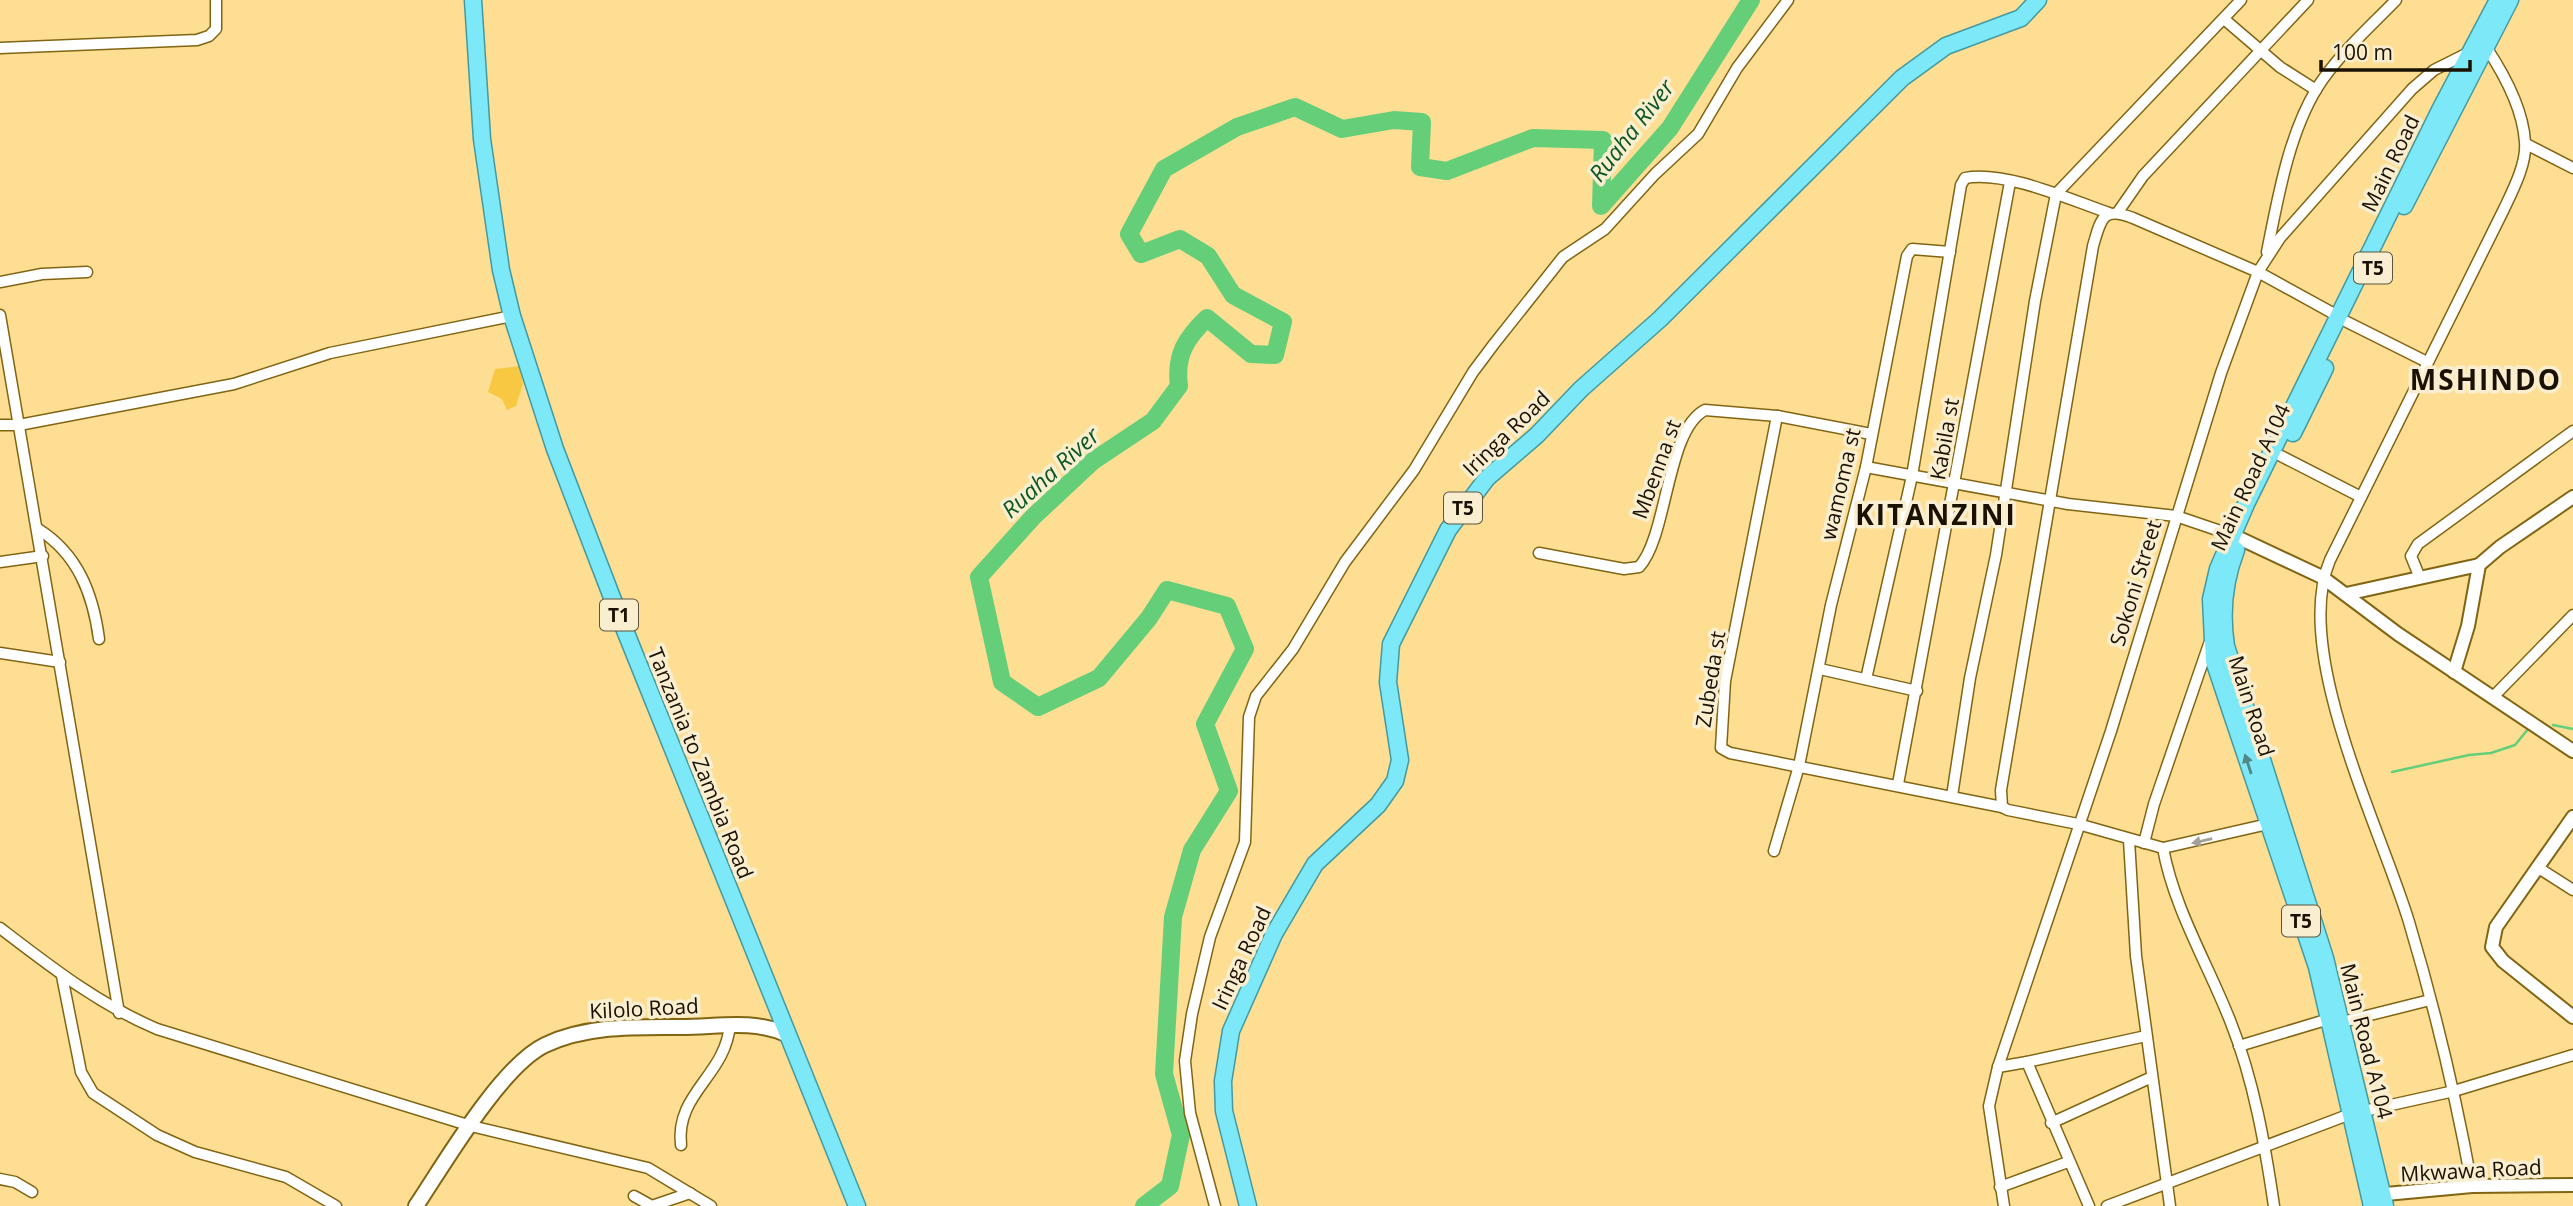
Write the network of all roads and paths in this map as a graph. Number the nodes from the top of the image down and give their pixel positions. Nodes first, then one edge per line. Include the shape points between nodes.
1 (216, 0) edge
2 (473, 0) edge
3 (1787, 0) edge
4 (2038, 0) edge
5 (2241, 0) edge
6 (2308, 0) edge
7 (2396, 0) edge
8 (2498, 0) edge
9 (2510, 0) edge
10 (2224, 19) junction
11 (0, 48) edge
12 (2478, 49) junction
13 (2260, 50) junction
14 (2316, 90) junction
15 (2526, 144) junction
16 (2573, 168) edge
17 (2010, 182) junction
18 (2056, 194) junction
19 (2114, 213) junction
20 (1950, 252) junction
21 (2266, 256) junction
22 (88, 272) dead end
23 (2258, 272) junction
24 (0, 282) edge
25 (0, 315) edge
26 (512, 316) junction
27 (2342, 319) junction
28 (1, 328) edge
29 (2427, 362) junction
30 (1777, 416) junction
31 (0, 425) edge
32 (19, 425) junction
33 (2573, 431) edge
34 (1871, 434) junction
35 (2281, 456) junction
36 (1867, 467) junction
37 (1912, 476) junction
38 (1955, 483) junction
39 (2005, 492) junction
40 (2361, 497) junction
41 (2573, 497) edge
42 (2050, 500) junction
43 (2176, 516) junction
44 (38, 529) junction
45 (2236, 537) junction
46 (1539, 553) dead end
47 (43, 556) junction
48 (0, 562) edge
49 (2479, 565) junction
50 (2322, 578) junction
51 (2420, 578) junction
52 (2346, 594) junction
53 (2573, 615) edge
54 (99, 639) dead end
55 (2218, 640) junction
56 (0, 653) edge
57 (60, 662) junction
58 (1820, 669) junction
59 (2454, 672) junction
60 (1866, 680) junction
61 (1917, 691) junction
62 (2493, 698) junction
63 (2573, 751) edge
64 (1799, 766) junction
65 (1898, 784) junction
66 (1952, 796) junction
67 (2002, 807) junction
68 (2573, 817) edge
69 (2078, 824) junction
70 (2268, 824) junction
71 (2129, 840) junction
72 (2144, 843) junction
73 (2163, 848) junction
74 (1774, 850) dead end
75 (2537, 867) junction
76 (2573, 890) edge
77 (0, 928) edge
78 (62, 976) junction
79 (2430, 1000) junction
80 (119, 1013) junction
81 (2573, 1017) edge
82 (2335, 1021) junction
83 (730, 1024) junction
84 (786, 1034) junction
85 (2146, 1035) junction
86 (2239, 1046) junction
87 (2573, 1055) edge
88 (2027, 1062) junction
89 (1998, 1067) junction
90 (2152, 1077) junction
91 (2454, 1091) junction
92 (2358, 1112) junction
93 (2051, 1123) junction
94 (471, 1125) junction
95 (681, 1145) dead end
96 (2265, 1145) junction
97 (2068, 1162) junction
98 (0, 1179) edge
99 (2167, 1183) junction
100 (2573, 1185) edge
101 (2000, 1186) junction
102 (2472, 1186) junction
103 (32, 1192) dead end
104 (690, 1193) junction
105 (634, 1196) dead end
106 (2378, 1200) edge
107 (336, 1206) edge
108 (416, 1206) edge
109 (710, 1206) edge
110 (857, 1206) edge
111 (1215, 1206) edge
112 (1248, 1206) edge
113 (2004, 1206) edge
114 (2089, 1206) edge
115 (2107, 1206) edge
116 (2170, 1206) edge
117 (2274, 1206) edge

1 - 11 street via 216,29 197,40
2 - 26 highway, Tanzania to Zambia Road / T1 via 484,152
3 - 111 street via 1737,68 1698,134 1605,229 1563,257 1480,363 1413,470 1351,553 1293,649 1256,696 1249,717 1245,842 1210,937 1185,1061 1190,1113
4 - 112 highway, Iringa Road / T5 via 2021,18 1946,46 1902,78 1660,319 1487,478 1448,530 1391,645 1388,682 1400,760 1395,781 1378,804 1315,864 1274,934 1231,1031 1223,1081 1224,1111
5 - 10 street
6 - 13 street
7 - 14 street
8 - 12 highway, Main Road A104 / T5
9 - 12 highway, Main Road A104 / T5
10 - 13 street
10 - 18 street
12 - 15 street via 2510,90
12 - 21 street, Sokoni Street via 2449,60 2412,89
12 - 27 highway, Main Road A104 / T5
13 - 14 street
13 - 19 street
14 - 21 street via 2278,198
15 - 16 street
15 - 29 street via 2513,189
17 - 18 street
17 - 20 street via 1965,178
17 - 38 street, Kabila st
18 - 19 street
18 - 39 street via 2036,290
19 - 23 street
19 - 42 street via 2102,219 2093,246
20 - 34 street, wamoma st via 1919,248 1907,256
20 - 37 street
21 - 23 street, Sokoni Street
22 - 24 street
23 - 27 street
23 - 43 street, Sokoni Street
25 - 28 street
26 - 32 street via 330,353 234,384
26 - 84 highway, Tanzania to Zambia Road / T1 via 593,549
27 - 29 street
27 - 35 highway, Main Road A104 / T5
27 - 45 highway, T5
28 - 32 street
29 - 40 street
30 - 34 street, Mbenna st
30 - 46 street, Mbenna st via 1716,409 1694,418 1639,567 1624,569
30 - 64 street, Zubeda st via 1725,681 1720,740 1721,748 1730,753
31 - 32 street
32 - 44 street
33 - 51 street via 2414,548 2411,556
34 - 36 street, wamoma st
35 - 40 street
35 - 45 highway, Main Road A104 / T5
36 - 37 street
36 - 58 street, wamoma st via 1831,604
37 - 38 street
37 - 60 street
38 - 39 street
38 - 61 street, Kabila st
39 - 42 street
39 - 66 street
40 - 50 street
41 - 49 street
42 - 43 street
42 - 67 street via 2009,739
43 - 45 street
43 - 69 street, Sokoni Street
44 - 47 street
44 - 54 street via 58,544 86,582
45 - 50 street
45 - 55 highway, Main Road A104 / T5
47 - 48 street
47 - 57 street
49 - 51 street
49 - 59 street
50 - 52 street
50 - 79 street via 2319,624 2332,695 2409,922
51 - 52 street
52 - 59 street
53 - 62 street
70 -> 55 highway, Main Road / T5 via 2214,661
55 - 72 street via 2157,793
55 - 82 highway, Main Road A104 / T5
56 - 57 street
57 - 80 street
58 - 60 street
58 - 64 street, wamoma st
59 - 62 street
60 - 61 street
61 - 65 street, Kabila st
62 - 63 street
64 - 65 street, Zubeda st
64 - 74 street, wamoma st
65 - 66 street, Zubeda st
66 - 67 street, Zubeda st
67 - 69 street, Zubeda st
68 - 75 street
69 - 71 street, Zubeda st
69 - 89 street, Sokoni Street
70 -> 73 street
70 - 82 highway, Main Road / T5
71 - 72 street, Zubeda st
71 - 85 street
72 - 73 street, Zubeda st
73 - 86 street via 2171,881
75 - 76 street
75 - 81 street via 2496,927 2492,947
77 - 78 street
78 - 80 street
78 - 107 street via 81,1072 93,1093 157,1135 195,1152 286,1177
79 - 82 street
79 - 91 street
80 - 94 street via 208,1045
82 - 86 street
82 - 92 highway, Main Road / T5
83 - 84 main road, Kilolo Road via 754,1024
83 - 94 main road, Kilolo Road via 606,1029 547,1044 520,1063
83 - 95 street via 718,1066 685,1107
84 - 110 highway, Tanzania to Zambia Road / T1
85 - 88 street
85 - 90 street
86 - 96 street
87 - 91 street
88 - 89 street
88 - 93 street
89 - 101 street, Sokoni Street via 1989,1106
90 - 93 street
90 - 99 street
91 - 92 street
91 - 102 street
92 - 96 street
92 - 106 highway, Main Road / T5
93 - 97 street
94 - 104 street via 639,1165
94 - 108 main road, Kilolo Road
96 - 99 street
96 - 117 street
97 - 101 street
97 - 114 street
98 - 103 street
99 - 115 street
99 - 116 street
100 - 102 street, Mkwawa Road
101 - 113 street, Sokoni Street
102 - 106 street, Mkwawa Road
104 - 105 street via 652,1206
104 - 109 street

